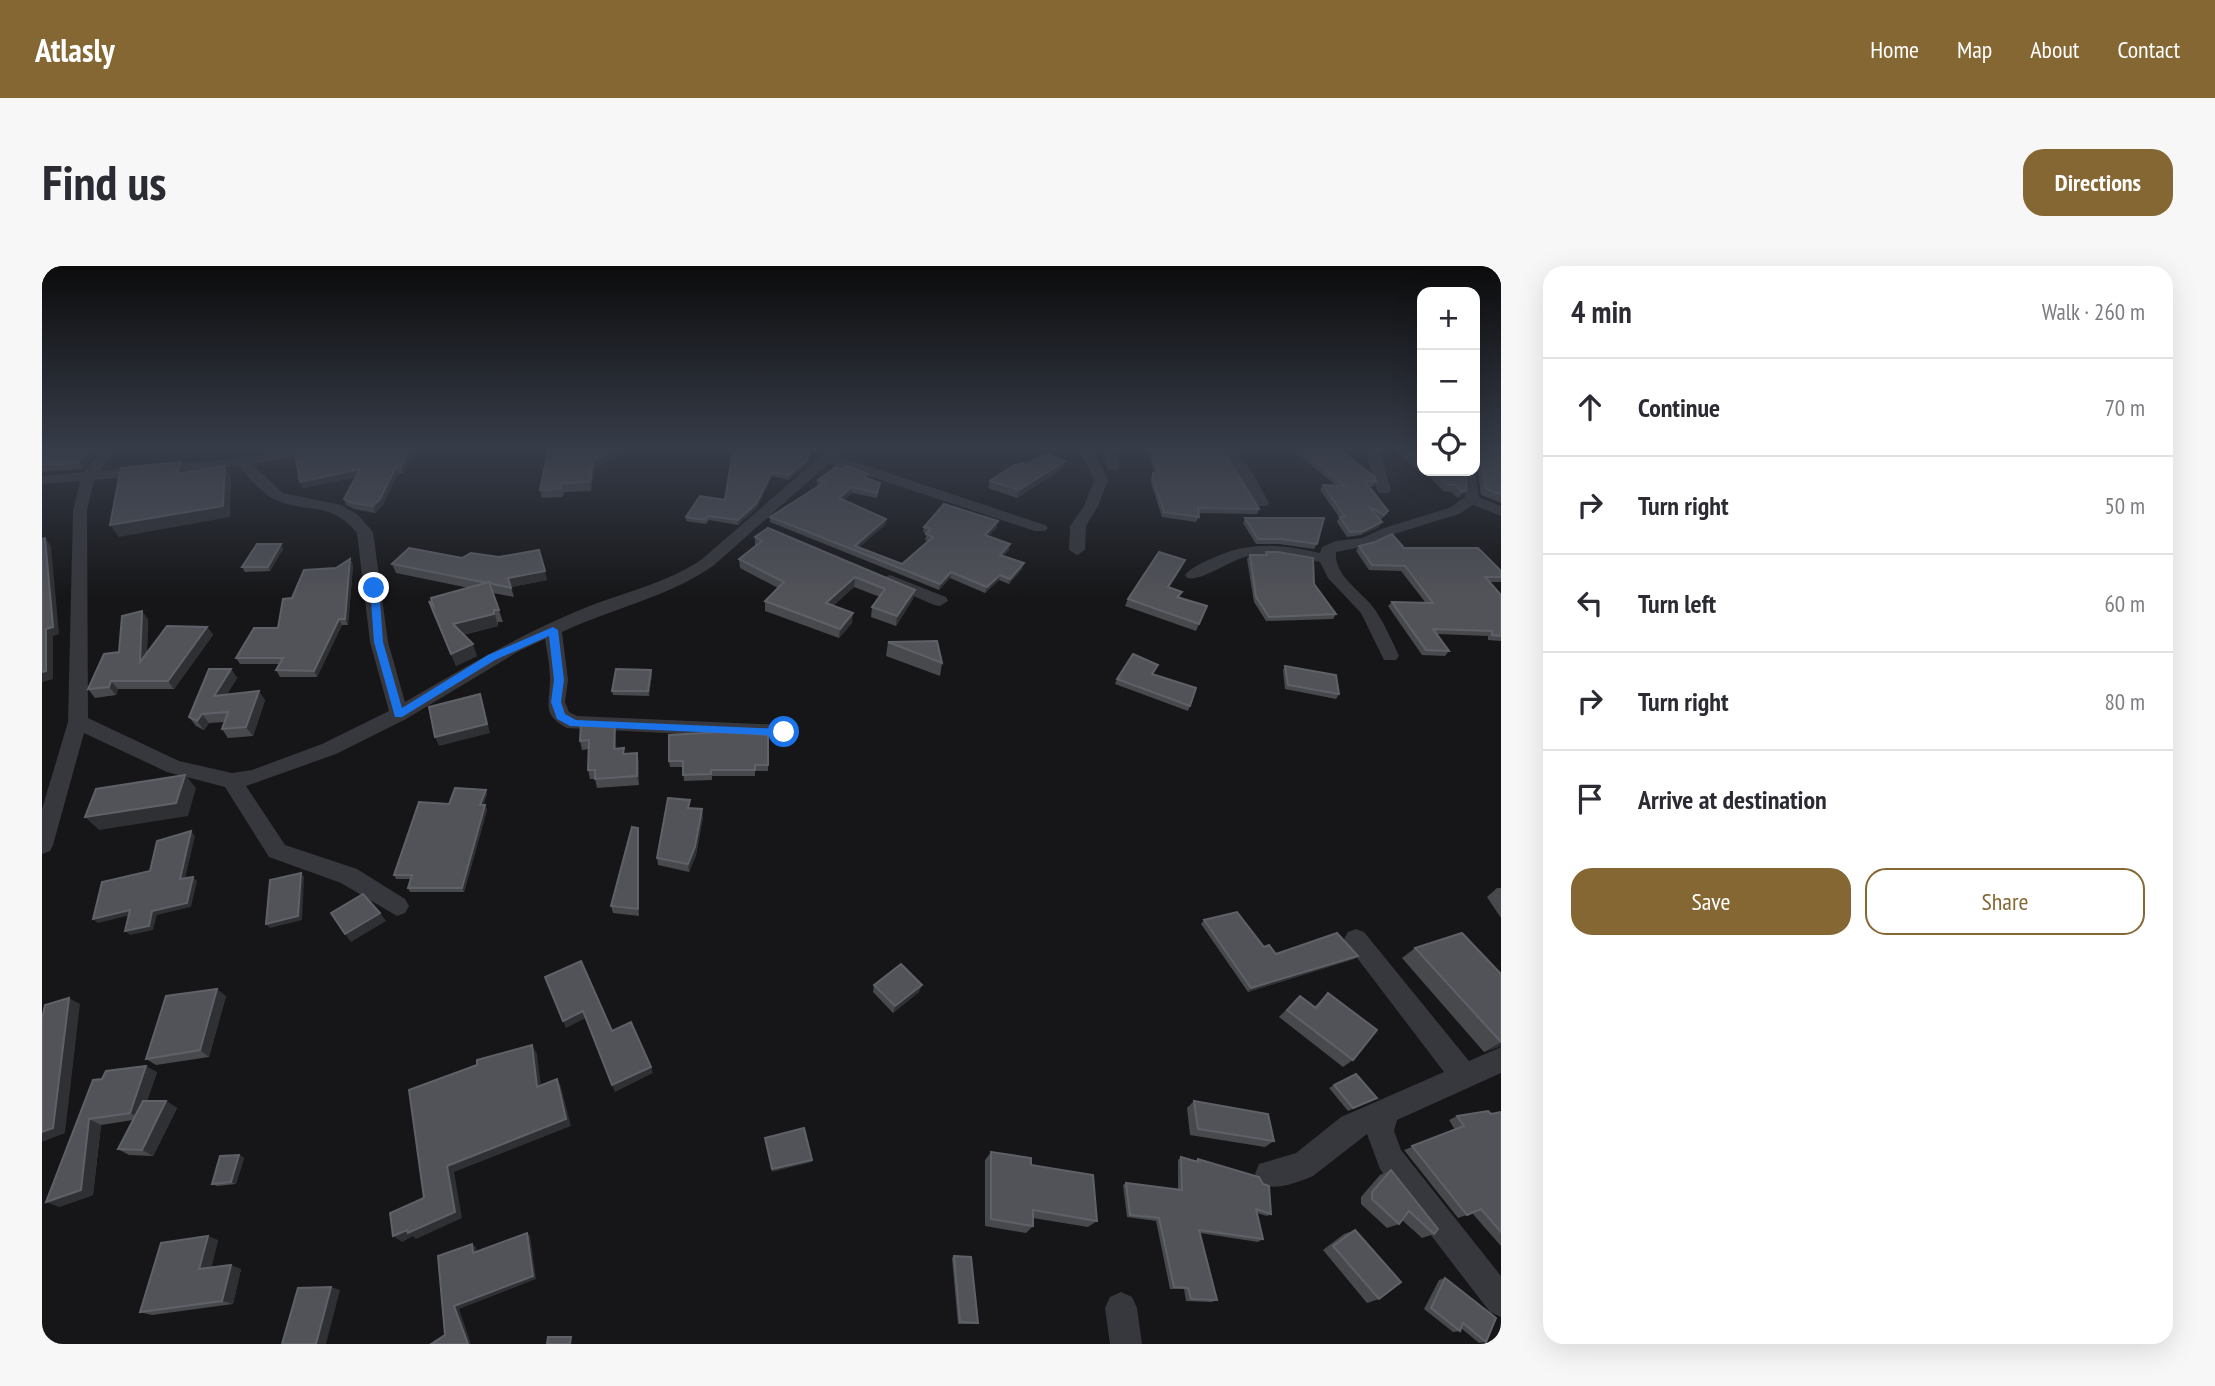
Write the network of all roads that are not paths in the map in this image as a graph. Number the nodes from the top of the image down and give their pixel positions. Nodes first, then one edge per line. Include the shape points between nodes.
1 (83, 497) edge
2 (284, 497) edge
3 (787, 497) edge
4 (956, 497) edge
5 (1094, 497) edge
6 (1259, 497) edge
7 (1472, 499) joint
8 (1262, 503) dead end
9 (1501, 512) edge
10 (1040, 528) dead end
11 (1077, 550) dead end
12 (1326, 559) junction
13 (877, 575) edge
14 (1193, 575) dead end
15 (940, 601) dead end
16 (553, 630) junction
17 (1390, 656) dead end
18 (399, 715) junction
19 (78, 722) junction
20 (784, 732) dead end
21 (232, 781) junction
22 (42, 845) edge
23 (397, 906) dead end
24 (1356, 939) dead end
25 (1501, 1060) edge
26 (1464, 1076) junction
27 (1386, 1111) junction
28 (1269, 1174) dead end
29 (1501, 1301) edge
30 (1121, 1308) dead end
31 (1126, 1344) edge

1 - 19 street
2 - 18 street via 336,508 365,532 379,642
3 - 16 street via 758,526 686,577
4 - 10 street
5 - 11 street via 1078,526
6 - 8 street
7 - 9 street
7 - 12 street via 1366,542 1336,546 1328,550
12 - 14 street via 1246,549
12 - 17 street via 1331,573 1375,622
13 - 15 street
16 - 18 street via 492,657
16 - 20 street via 559,680 556,702 561,716 574,723
18 - 21 street via 329,749
19 - 21 street via 174,767
19 - 22 street
21 - 23 street via 278,851 349,876
24 - 26 street
25 - 26 street
26 - 27 street
27 - 28 street via 1351,1128 1303,1166
27 - 29 street via 1380,1131 1391,1159
30 - 31 street

